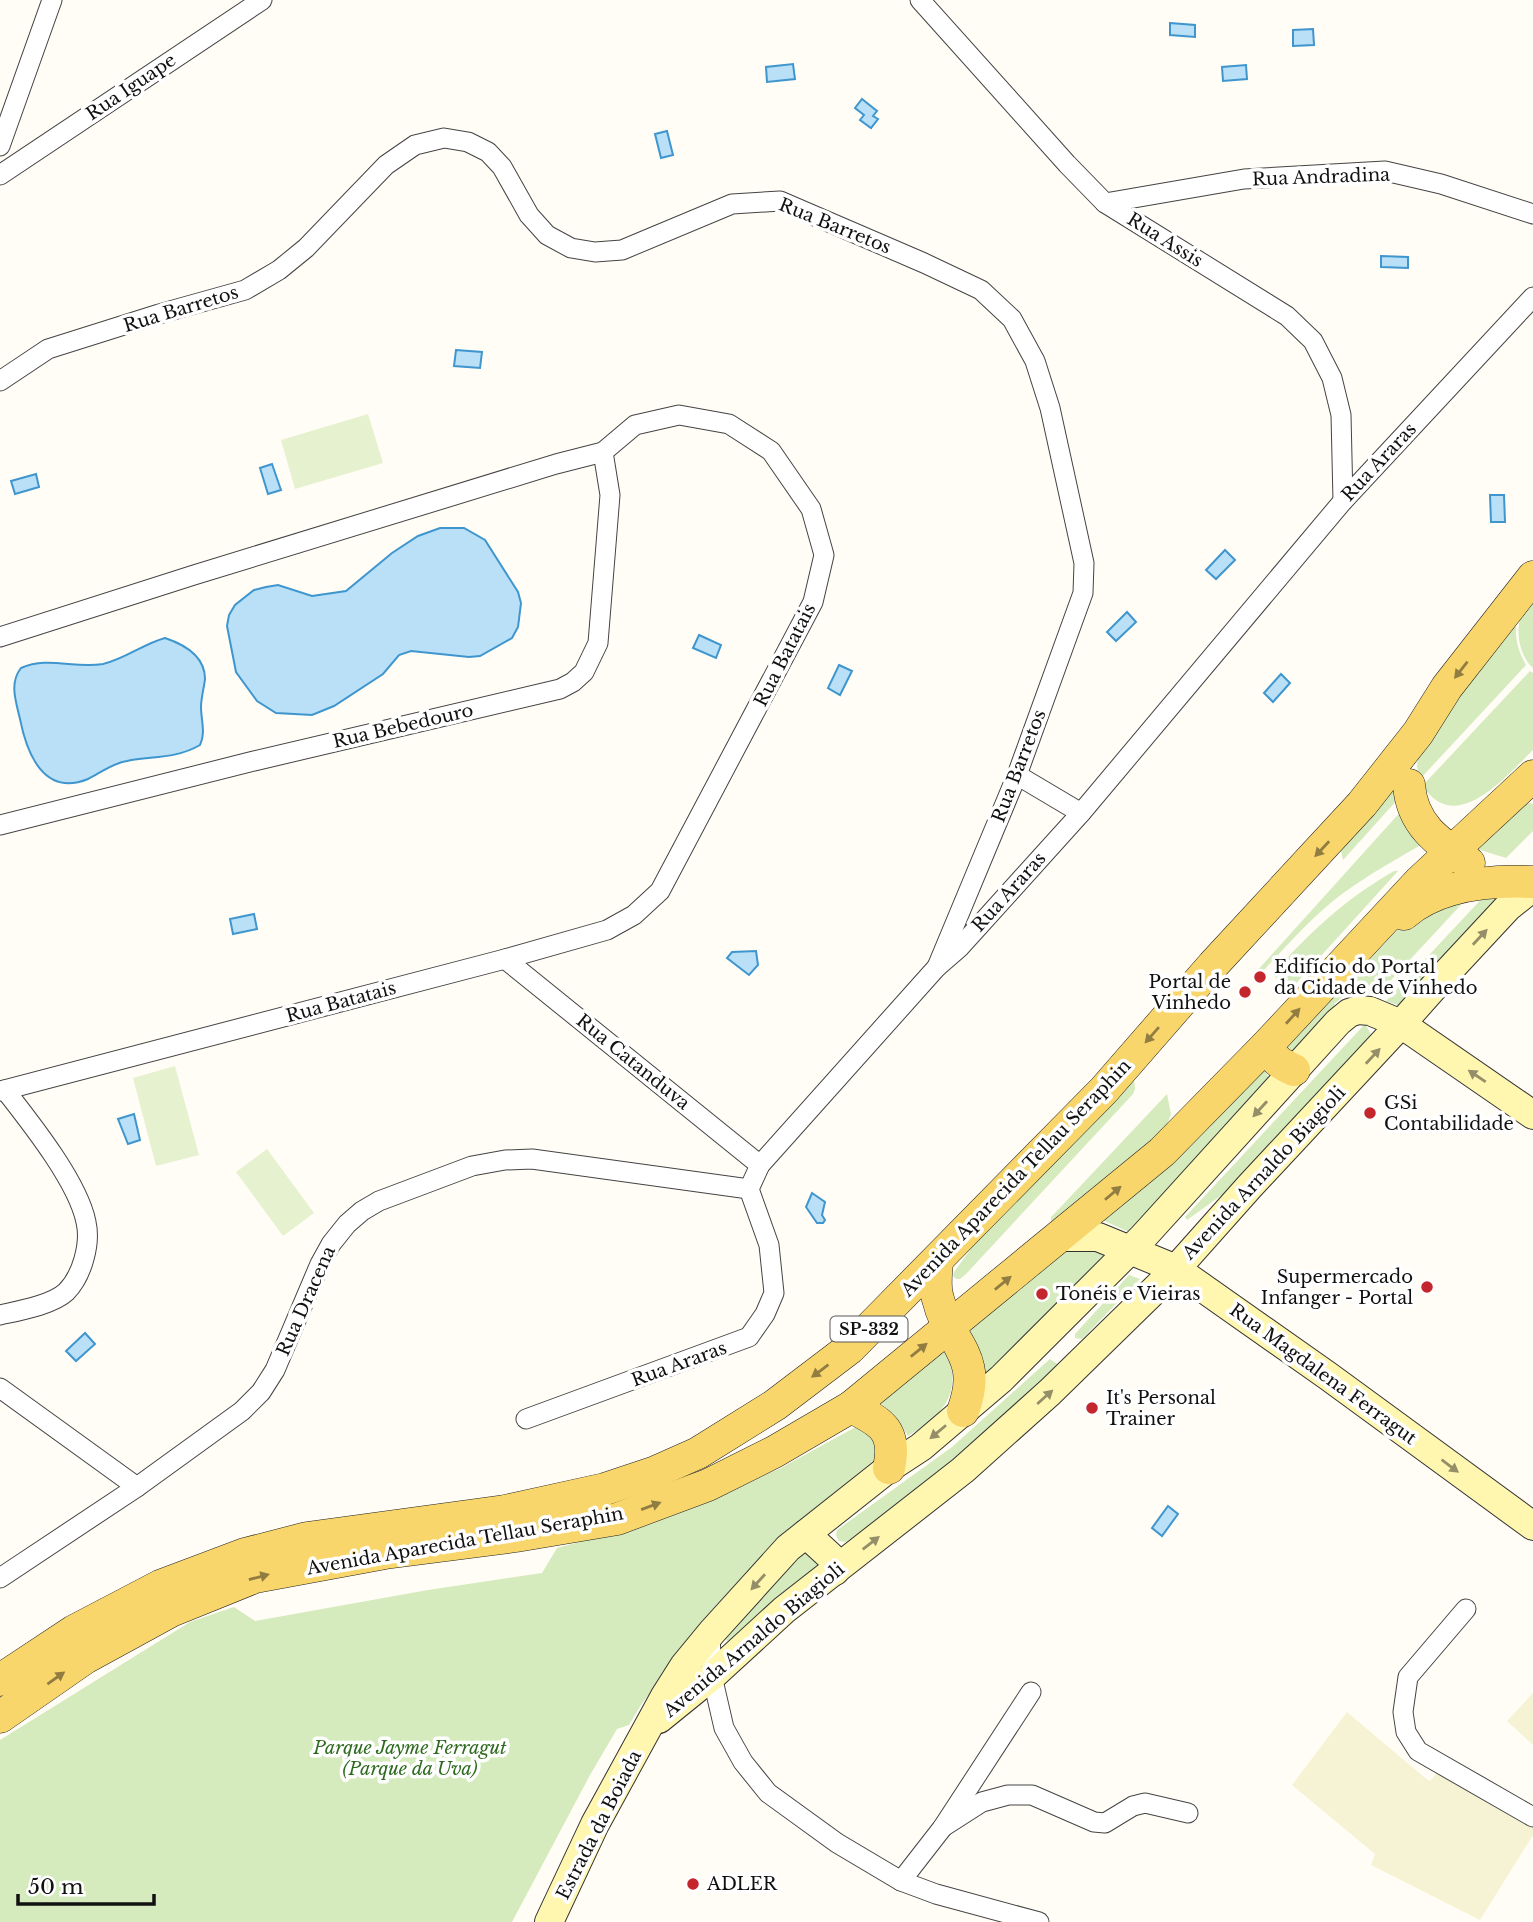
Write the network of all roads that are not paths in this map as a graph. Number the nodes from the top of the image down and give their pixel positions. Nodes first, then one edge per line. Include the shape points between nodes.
1 (52, 0) edge
2 (262, 0) edge
3 (920, 0) edge
4 (0, 146) edge
5 (0, 174) edge
6 (1105, 203) junction
7 (1533, 214) edge
8 (1533, 297) edge
9 (0, 381) edge
10 (603, 452) junction
11 (1343, 501) junction
12 (1531, 583) edge
13 (0, 637) edge
14 (1418, 733) junction
15 (1017, 775) junction
16 (1533, 776) edge
17 (1409, 785) junction
18 (1081, 813) junction
19 (1483, 821) junction
20 (0, 825) edge
21 (1451, 852) junction
22 (1525, 883) edge
23 (505, 959) junction
24 (937, 967) junction
25 (1332, 973) junction
26 (1401, 1024) junction
27 (1268, 1044) junction
28 (1294, 1070) junction
29 (2, 1090) edge
30 (1533, 1115) edge
31 (760, 1165) junction
32 (749, 1189) junction
33 (1210, 1232) junction
34 (1061, 1237) junction
35 (1137, 1253) junction
36 (937, 1262) junction
37 (1175, 1269) junction
38 (0, 1315) edge
39 (950, 1325) junction
40 (1052, 1329) junction
41 (1085, 1358) junction
42 (0, 1388) edge
43 (851, 1407) junction
44 (963, 1410) junction
45 (526, 1419) dead end
46 (889, 1468) junction
47 (138, 1488) junction
48 (1533, 1526) edge
49 (806, 1534) junction
50 (835, 1571) junction
51 (0, 1578) edge
52 (1466, 1609) dead end
53 (710, 1634) junction
54 (712, 1676) junction
55 (0, 1680) edge
56 (1031, 1692) dead end
57 (0, 1717) edge
58 (649, 1728) junction
59 (1188, 1813) dead end
60 (1533, 1817) edge
61 (943, 1827) junction
62 (901, 1881) junction
63 (549, 1922) edge
64 (1039, 1922) edge

1 - 4 street
2 - 5 street, Rua Iguape
3 - 6 street, Rua Assis
6 - 7 street, Rua Andradina via 1244,179 1385,172 1441,184
6 - 11 street, Rua Assis via 1287,316 1313,341 1332,378 1340,415
8 - 11 street, Rua Araras
9 - 15 street, Rua Barretos via 48,349 245,290 306,248 386,164 415,145 444,138 488,152 502,167 529,215 548,235 571,248 595,253 622,250 732,204 780,201 981,290 1012,320 1035,361 1051,408 1084,563 1083,593
10 - 13 street, Rua Batatais
10 - 20 street, Rua Bebedouro via 610,495 598,643 584,672 573,682
10 - 23 street, Rua Batatais via 635,425 679,415 729,424 771,452 811,509 824,555 813,602 660,891 634,915 607,930
11 - 18 street, Rua Araras
12 -> 14 main road, Avenida Aparecida Tellau Seraphin / SP-332 via 1447,687
14 - 17 main road
14 -> 36 main road, Avenida Aparecida Tellau Seraphin / SP-332 via 1346,822 1104,1090
15 - 18 street
15 - 24 street, Rua Barretos
16 - 19 main road, Avenida Aparecida Tellau Seraphin / SP-332
17 - 19 main road via 1422,804 1441,817
17 - 21 main road via 1410,802 1421,823
18 - 24 street, Rua Araras
19 - 21 main road, Avenida Aparecida Tellau Seraphin / SP-332
21 - 22 main road via 1473,866
21 - 25 main road, Avenida Aparecida Tellau Seraphin / SP-332
22 - 25 main road via 1466,887 1434,895
26 -> 22 main road, Avenida Arnaldo Biagioli
23 - 29 street, Rua Batatais
23 - 31 street, Rua Catanduva
24 - 31 street, Rua Araras
27 -> 25 main road, Avenida Aparecida Tellau Seraphin / SP-332
26 - 28 main road, Avenida Arnaldo Biagioli via 1370,1011 1349,1013
30 -> 26 main road
33 -> 26 main road, Avenida Arnaldo Biagioli
27 - 28 main road via 1281,1065
34 -> 27 main road, Avenida Aparecida Tellau Seraphin / SP-332 via 1162,1152
28 -> 35 main road, Avenida Arnaldo Biagioli
29 - 38 street via 36,1129 87,1223 86,1252 65,1292 46,1303
31 - 32 street, Rua Araras
32 - 45 street, Rua Araras via 769,1245 774,1293 749,1337
32 - 47 street, Rua Dracena via 532,1159 472,1166 379,1201 346,1224 331,1244 261,1392
33 - 35 main road via 1160,1253
33 - 37 main road, Avenida Arnaldo Biagioli
34 - 35 main road, Rua Magdalena Ferragut via 1098,1237
39 -> 34 main road, Avenida Aparecida Tellau Seraphin / SP-332
35 - 37 main road, Rua Magdalena Ferragut
35 - 40 main road, Avenida Arnaldo Biagioli
36 - 39 main road via 937,1298
36 -> 55 main road, Avenida Aparecida Tellau Seraphin / SP-332 via 850,1348 775,1405 698,1453 605,1489 505,1511 307,1538 245,1554 160,1586 74,1631
37 - 41 main road, Avenida Arnaldo Biagioli
37 -> 48 main road, Rua Magdalena Ferragut
43 -> 39 main road, Avenida Aparecida Tellau Seraphin / SP-332
39 - 44 main road via 968,1362 970,1392
40 - 41 main road via 1072,1354
40 - 44 main road, Avenida Arnaldo Biagioli
50 -> 41 main road, Avenida Arnaldo Biagioli via 963,1470
42 - 47 street
43 - 46 main road via 879,1422 888,1434 893,1451
57 -> 43 main road, Avenida Aparecida Tellau Seraphin / SP-332 via 85,1658 171,1611 255,1577 617,1519 708,1485
44 -> 46 main road, Avenida Arnaldo Biagioli
46 - 49 main road, Avenida Arnaldo Biagioli
47 - 51 street, Rua Dracena
49 - 50 main road via 831,1557
49 -> 53 main road, Avenida Arnaldo Biagioli
50 - 54 main road, Avenida Arnaldo Biagioli
52 - 60 street via 1408,1677 1403,1712 1406,1732 1418,1751
53 - 54 street
53 - 58 main road, Avenida Arnaldo Biagioli via 684,1666
54 - 58 main road, Avenida Arnaldo Biagioli
54 - 62 street via 723,1728 768,1793 837,1843
56 - 61 street
58 - 63 main road, Estrada da Boiada via 595,1824
59 - 61 street via 1145,1803 1105,1823 1094,1822 1032,1795 1008,1795 982,1802
61 - 62 street
62 - 64 street

